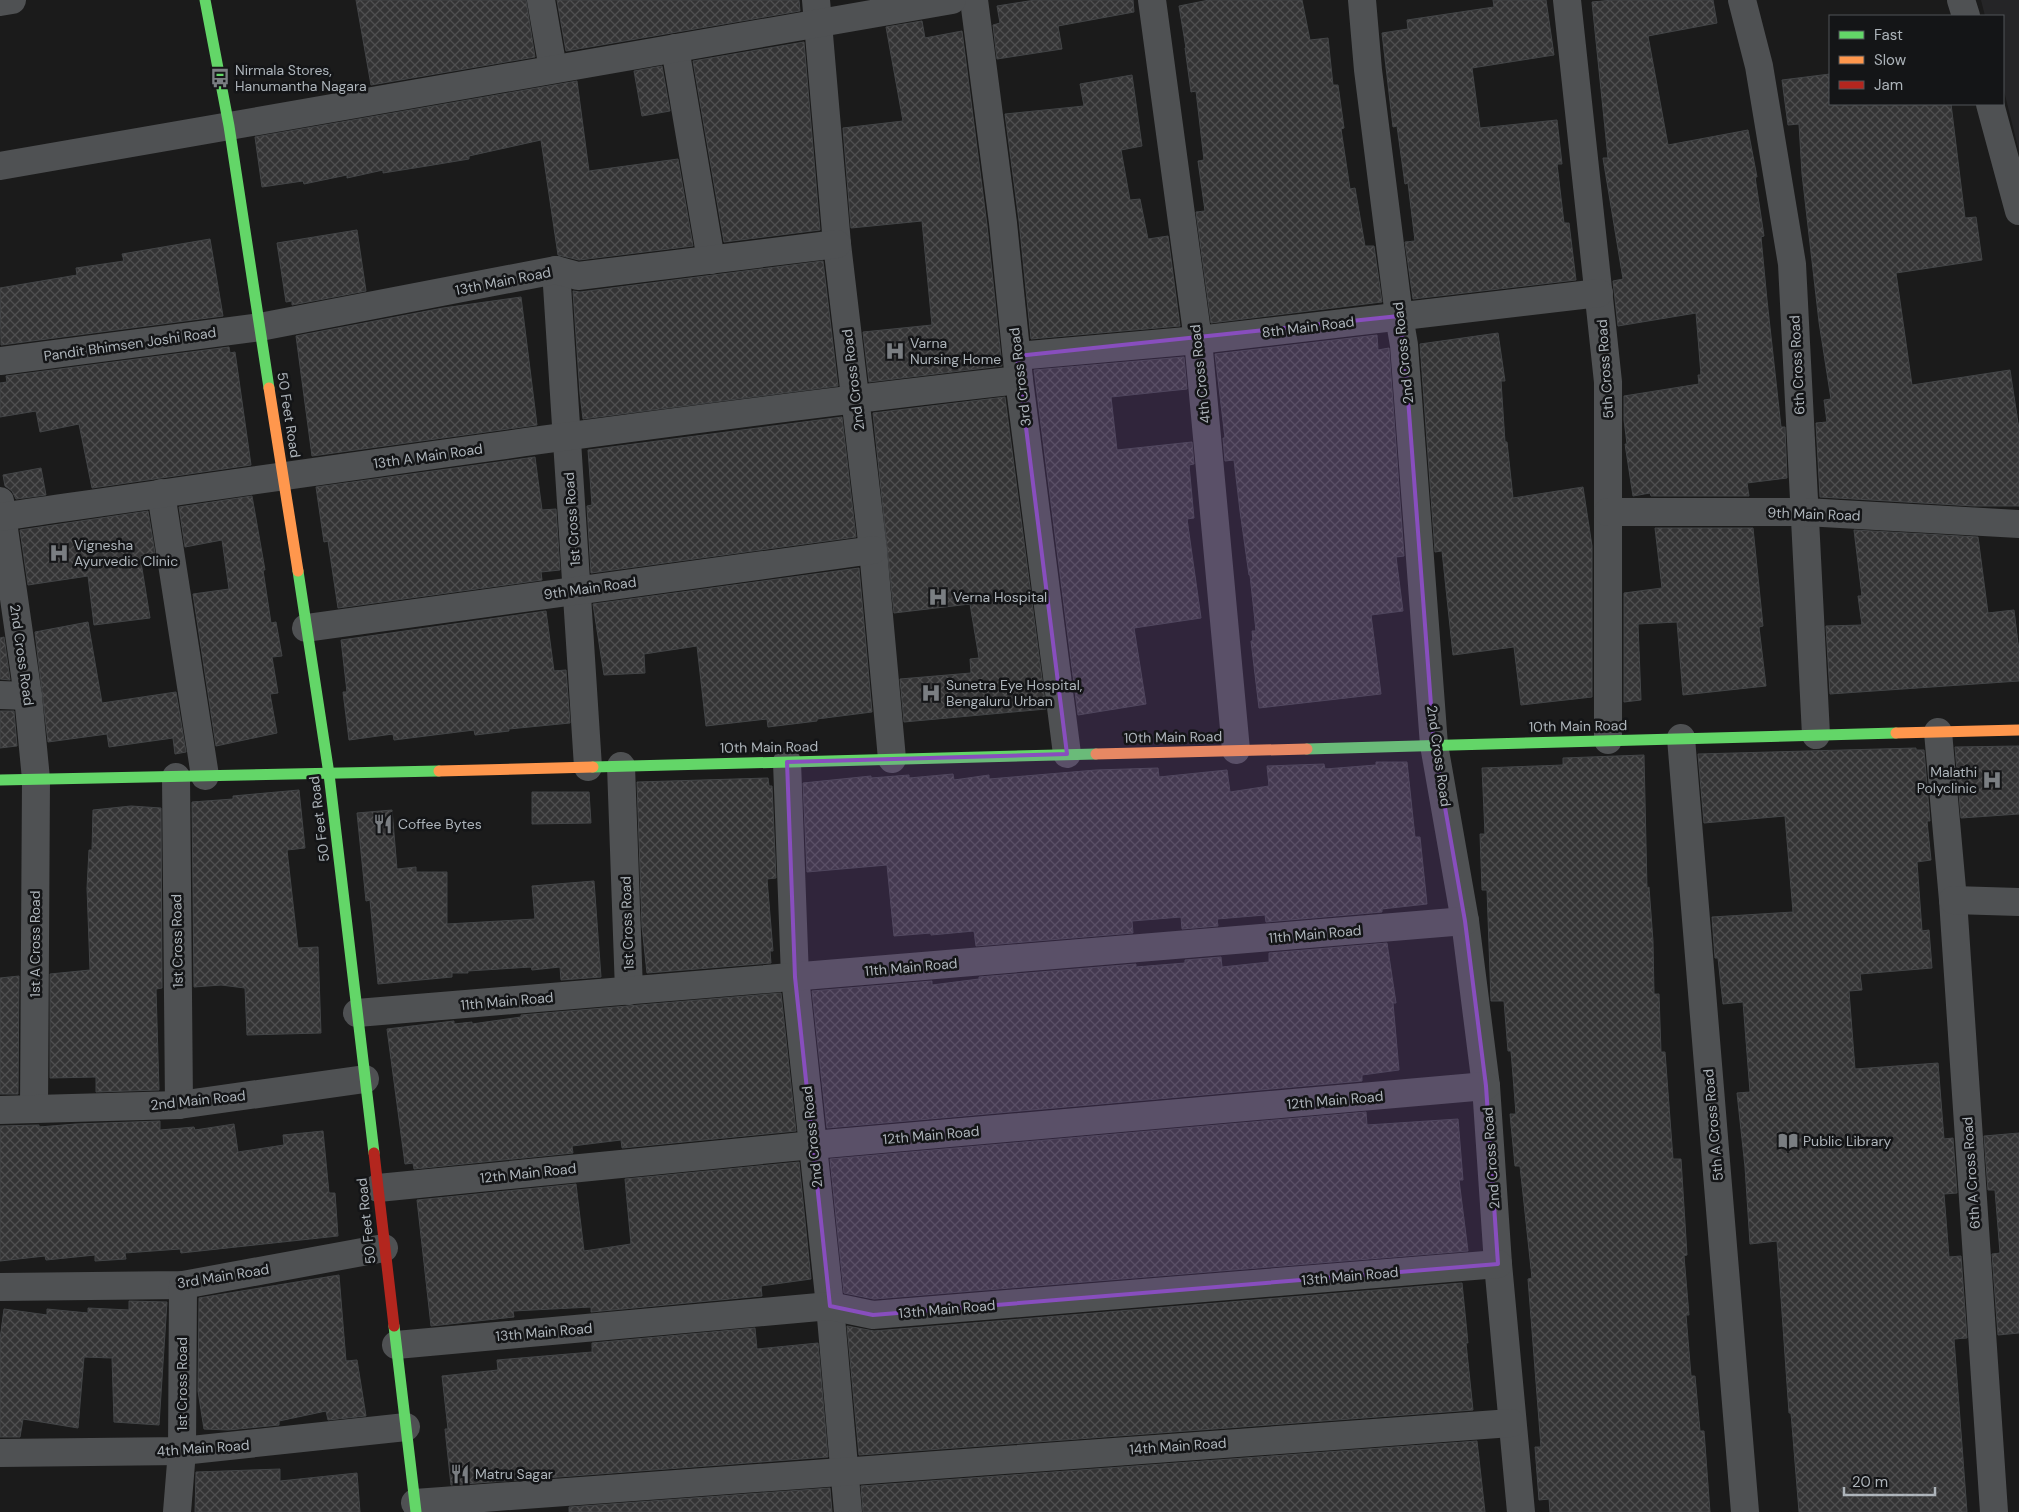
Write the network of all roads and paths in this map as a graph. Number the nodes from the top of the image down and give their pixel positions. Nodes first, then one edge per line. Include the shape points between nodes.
1 (12, 0) edge
2 (205, 0) edge
3 (541, 0) edge
4 (952, 0) edge
5 (974, 0) edge
6 (1152, 0) edge
7 (1362, 0) edge
8 (1567, 0) edge
9 (1742, 0) edge
10 (1961, 0) edge
11 (0, 2) edge
12 (818, 12) edge
13 (1966, 15) edge
14 (675, 48) junction
15 (553, 69) junction
16 (1990, 105) edge
17 (229, 126) junction
18 (0, 166) edge
19 (2019, 211) edge
20 (837, 244) junction
21 (711, 260) junction
22 (556, 270) junction
23 (1599, 293) junction
24 (1399, 316) junction
25 (260, 327) junction
26 (1198, 340) junction
27 (0, 361) edge
28 (1018, 368) junction
29 (856, 398) junction
30 (567, 437) junction
31 (283, 477) junction
32 (161, 493) junction
33 (1, 512) edge
34 (1608, 512) junction
35 (1805, 512) junction
36 (2019, 524) edge
37 (873, 550) junction
38 (577, 590) junction
39 (306, 628) junction
40 (0, 695) edge
41 (28, 696) junction
42 (2019, 730) edge
43 (1938, 732) junction
44 (1816, 735) junction
45 (1681, 738) junction
46 (1608, 740) junction
47 (1434, 745) junction
48 (1236, 750) junction
49 (1066, 754) junction
50 (892, 759) junction
51 (787, 762) junction
52 (621, 766) junction
53 (588, 767) junction
54 (329, 774) junction
55 (205, 776) junction
56 (176, 777) junction
57 (36, 779) junction
58 (0, 780) edge
59 (1953, 900) junction
60 (2019, 902) edge
61 (1465, 921) junction
62 (795, 977) junction
63 (629, 991) junction
64 (357, 1013) junction
65 (365, 1079) junction
66 (1486, 1086) junction
67 (179, 1105) junction
68 (34, 1108) junction
69 (0, 1110) edge
70 (813, 1145) junction
71 (378, 1188) junction
72 (384, 1248) junction
73 (1498, 1264) junction
74 (183, 1285) junction
75 (0, 1287) edge
76 (830, 1306) junction
77 (396, 1345) junction
78 (1512, 1423) junction
79 (406, 1427) junction
80 (182, 1452) junction
81 (0, 1453) edge
82 (845, 1470) junction
83 (415, 1508) edge
84 (177, 1512) edge
85 (848, 1512) edge
86 (1521, 1512) edge
87 (1745, 1512) edge
88 (1994, 1512) edge

1 - 11 street
2 - 17 main road, 50 Feet Road
3 - 15 street
4 - 12 street
5 - 28 street, 3rd Cross Road
6 - 26 street, 4th Cross Road
7 - 24 street, 2nd Cross Road
8 - 23 street, 5th Cross Road
9 - 35 street, 6th Cross Road via 1759,66 1792,264
10 - 13 street
12 - 14 street
12 - 20 street, 2nd Cross Road
14 - 15 street
14 - 21 street
15 - 17 street
16 - 19 street
17 - 18 street
17 - 25 main road, 50 Feet Road
20 - 21 street, 13th Main Road
20 - 29 street, 2nd Cross Road
21 - 22 street, 13th Main Road via 578,276
22 - 25 street, 13th Main Road
22 - 30 street, 1st Cross Road
23 - 24 street, 8th Main Road
23 - 34 street, 5th Cross Road via 1608,382
24 - 26 street, 8th Main Road
24 - 47 street, 2nd Cross Road via 1404,345
25 - 27 street, Pandit Bhimsen Joshi Road
25 - 31 main road, 50 Feet Road
26 - 28 street, 8th Main Road
26 - 48 street, 4th Cross Road
28 - 29 street, 8th Main Road
28 - 49 street, 3rd Cross Road
29 - 30 street, 13th A Main Road
29 - 37 street, 2nd Cross Road
30 - 31 street, 13th A Main Road
30 - 38 street, 1st Cross Road
31 - 32 street, 13th A Main Road
31 - 39 main road, 50 Feet Road
32 - 33 street, 13th A Main Road
32 - 55 street
33 - 41 street, 2nd Cross Road
34 - 35 street, 9th Main Road
34 - 46 street, 5th Cross Road
35 - 36 street, 9th Main Road
35 - 44 street, 6th Cross Road
37 - 38 street, 9th Main Road
37 - 50 street, 2nd Cross Road
38 - 39 street, 9th Main Road
38 - 53 street, 1st Cross Road
39 - 54 main road, 50 Feet Road
40 - 41 street
41 - 57 street, 2nd Cross Road
42 - 43 main road, 10th Main Road
43 - 44 main road, 10th Main Road
43 - 59 street, 6th A Cross Road
44 - 45 main road, 10th Main Road
45 - 46 main road, 10th Main Road
45 - 87 street, 5th A Cross Road
46 - 47 main road, 10th Main Road
47 - 48 main road, 10th Main Road
47 - 61 street, 2nd Cross Road
48 - 49 main road, 10th Main Road
49 - 50 main road, 10th Main Road
50 - 51 main road, 10th Main Road
51 - 52 main road, 10th Main Road
51 - 62 street, 2nd Cross Road
52 - 53 main road, 10th Main Road
52 - 63 street, 1st Cross Road
53 - 54 main road, 10th Main Road
54 - 55 main road, 10th Main Road
54 - 64 main road, 50 Feet Road
55 - 56 main road, 10th Main Road
56 - 57 main road, 10th Main Road
56 - 67 street, 1st Cross Road
57 - 58 main road, 10th Main Road
57 - 68 street, 1st A Cross Road
59 - 60 street
59 - 88 street, 6th A Cross Road
61 - 62 street, 11th Main Road
61 - 66 street, 2nd Cross Road
62 - 63 street, 11th Main Road
62 - 70 street, 2nd Cross Road
63 - 64 street, 11th Main Road
64 - 65 main road, 50 Feet Road
65 - 67 street, 2nd Main Road
65 - 71 main road, 50 Feet Road
66 - 70 street, 12th Main Road
66 - 73 street, 2nd Cross Road
67 - 68 street, 2nd Main Road
68 - 69 street, 2nd Main Road
70 - 71 street, 12th Main Road
70 - 76 street, 2nd Cross Road
71 - 72 main road, 50 Feet Road
72 - 74 street, 3rd Main Road
72 - 77 main road, 50 Feet Road
73 - 76 street, 13th Main Road via 873,1316
73 - 78 street, 2nd Cross Road
74 - 75 street, 3rd Main Road
74 - 80 street, 1st Cross Road
76 - 77 street, 13th Main Road
76 - 82 street, 2nd Cross Road
77 - 79 main road, 50 Feet Road
78 - 82 street, 14th Main Road
78 - 86 street, 2nd Cross Road
79 - 80 street, 4th Main Road
79 - 83 main road, 50 Feet Road
80 - 81 street, 4th Main Road
80 - 84 street, 1st Cross Road
82 - 83 street, 14th Main Road
82 - 85 street, 2nd Cross Road

